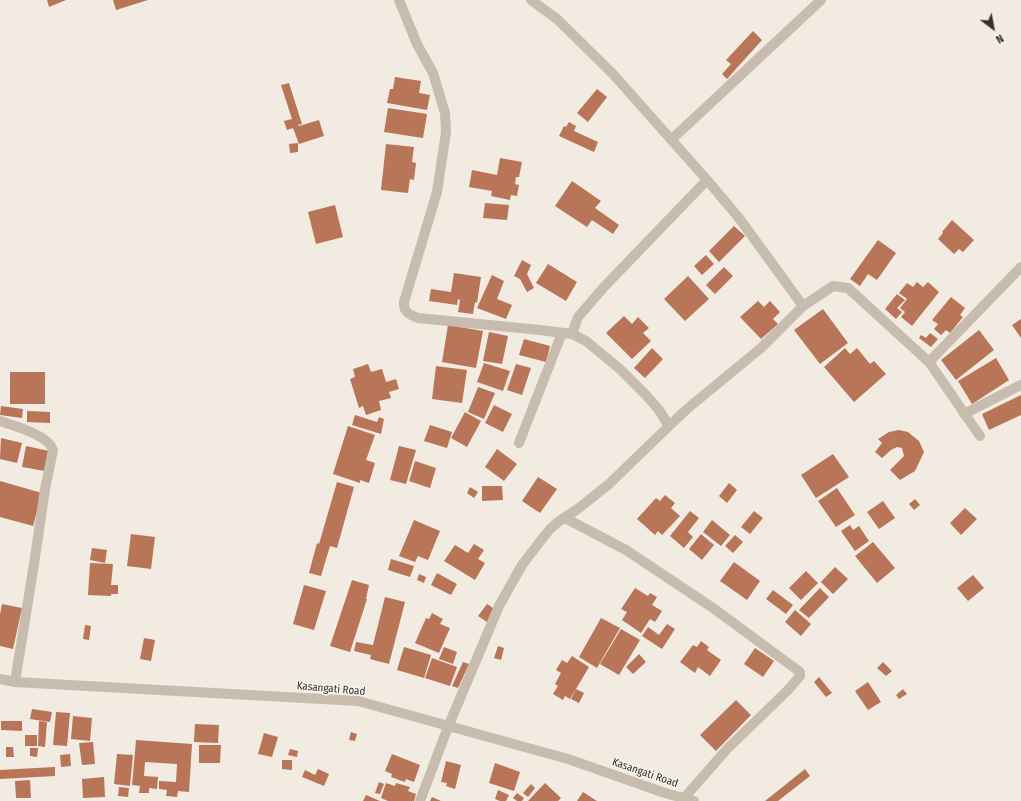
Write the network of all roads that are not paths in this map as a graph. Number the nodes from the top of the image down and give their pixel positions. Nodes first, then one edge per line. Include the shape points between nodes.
1 (399, 0) edge
2 (531, 0) edge
3 (821, 0) edge
4 (671, 140) junction
5 (707, 180) junction
6 (1021, 267) edge
7 (803, 306) junction
8 (567, 334) junction
9 (929, 362) junction
10 (1021, 385) edge
11 (964, 414) junction
12 (0, 421) edge
13 (668, 426) junction
14 (980, 436) dead end
15 (519, 444) dead end
16 (565, 518) junction
17 (0, 679) edge
18 (15, 682) junction
19 (448, 727) junction
20 (663, 797) edge
21 (689, 800) edge
22 (420, 801) edge

1 - 8 street via 433,73 445,113 446,132 437,192 404,307 418,318
2 - 4 street via 557,19 613,74
3 - 4 street
4 - 5 street
5 - 7 street via 739,218
5 - 8 street via 604,287
6 - 9 street
7 - 9 street via 833,286 848,288
7 - 13 street via 761,348
8 - 13 street via 586,341 621,370 646,394
8 - 15 street
9 - 11 street
10 - 11 street
11 - 14 street
12 - 18 street via 42,437 54,450 45,488
13 - 16 street via 609,484
16 - 19 street via 550,529 522,565 499,606
16 - 21 street via 626,550 800,672 800,676 787,691 728,748
17 - 18 street, Kasangati Road
18 - 19 street, Kasangati Road via 358,701
19 - 20 street, Kasangati Road via 568,759
19 - 22 street
20 - 21 street, Kasangati Road

